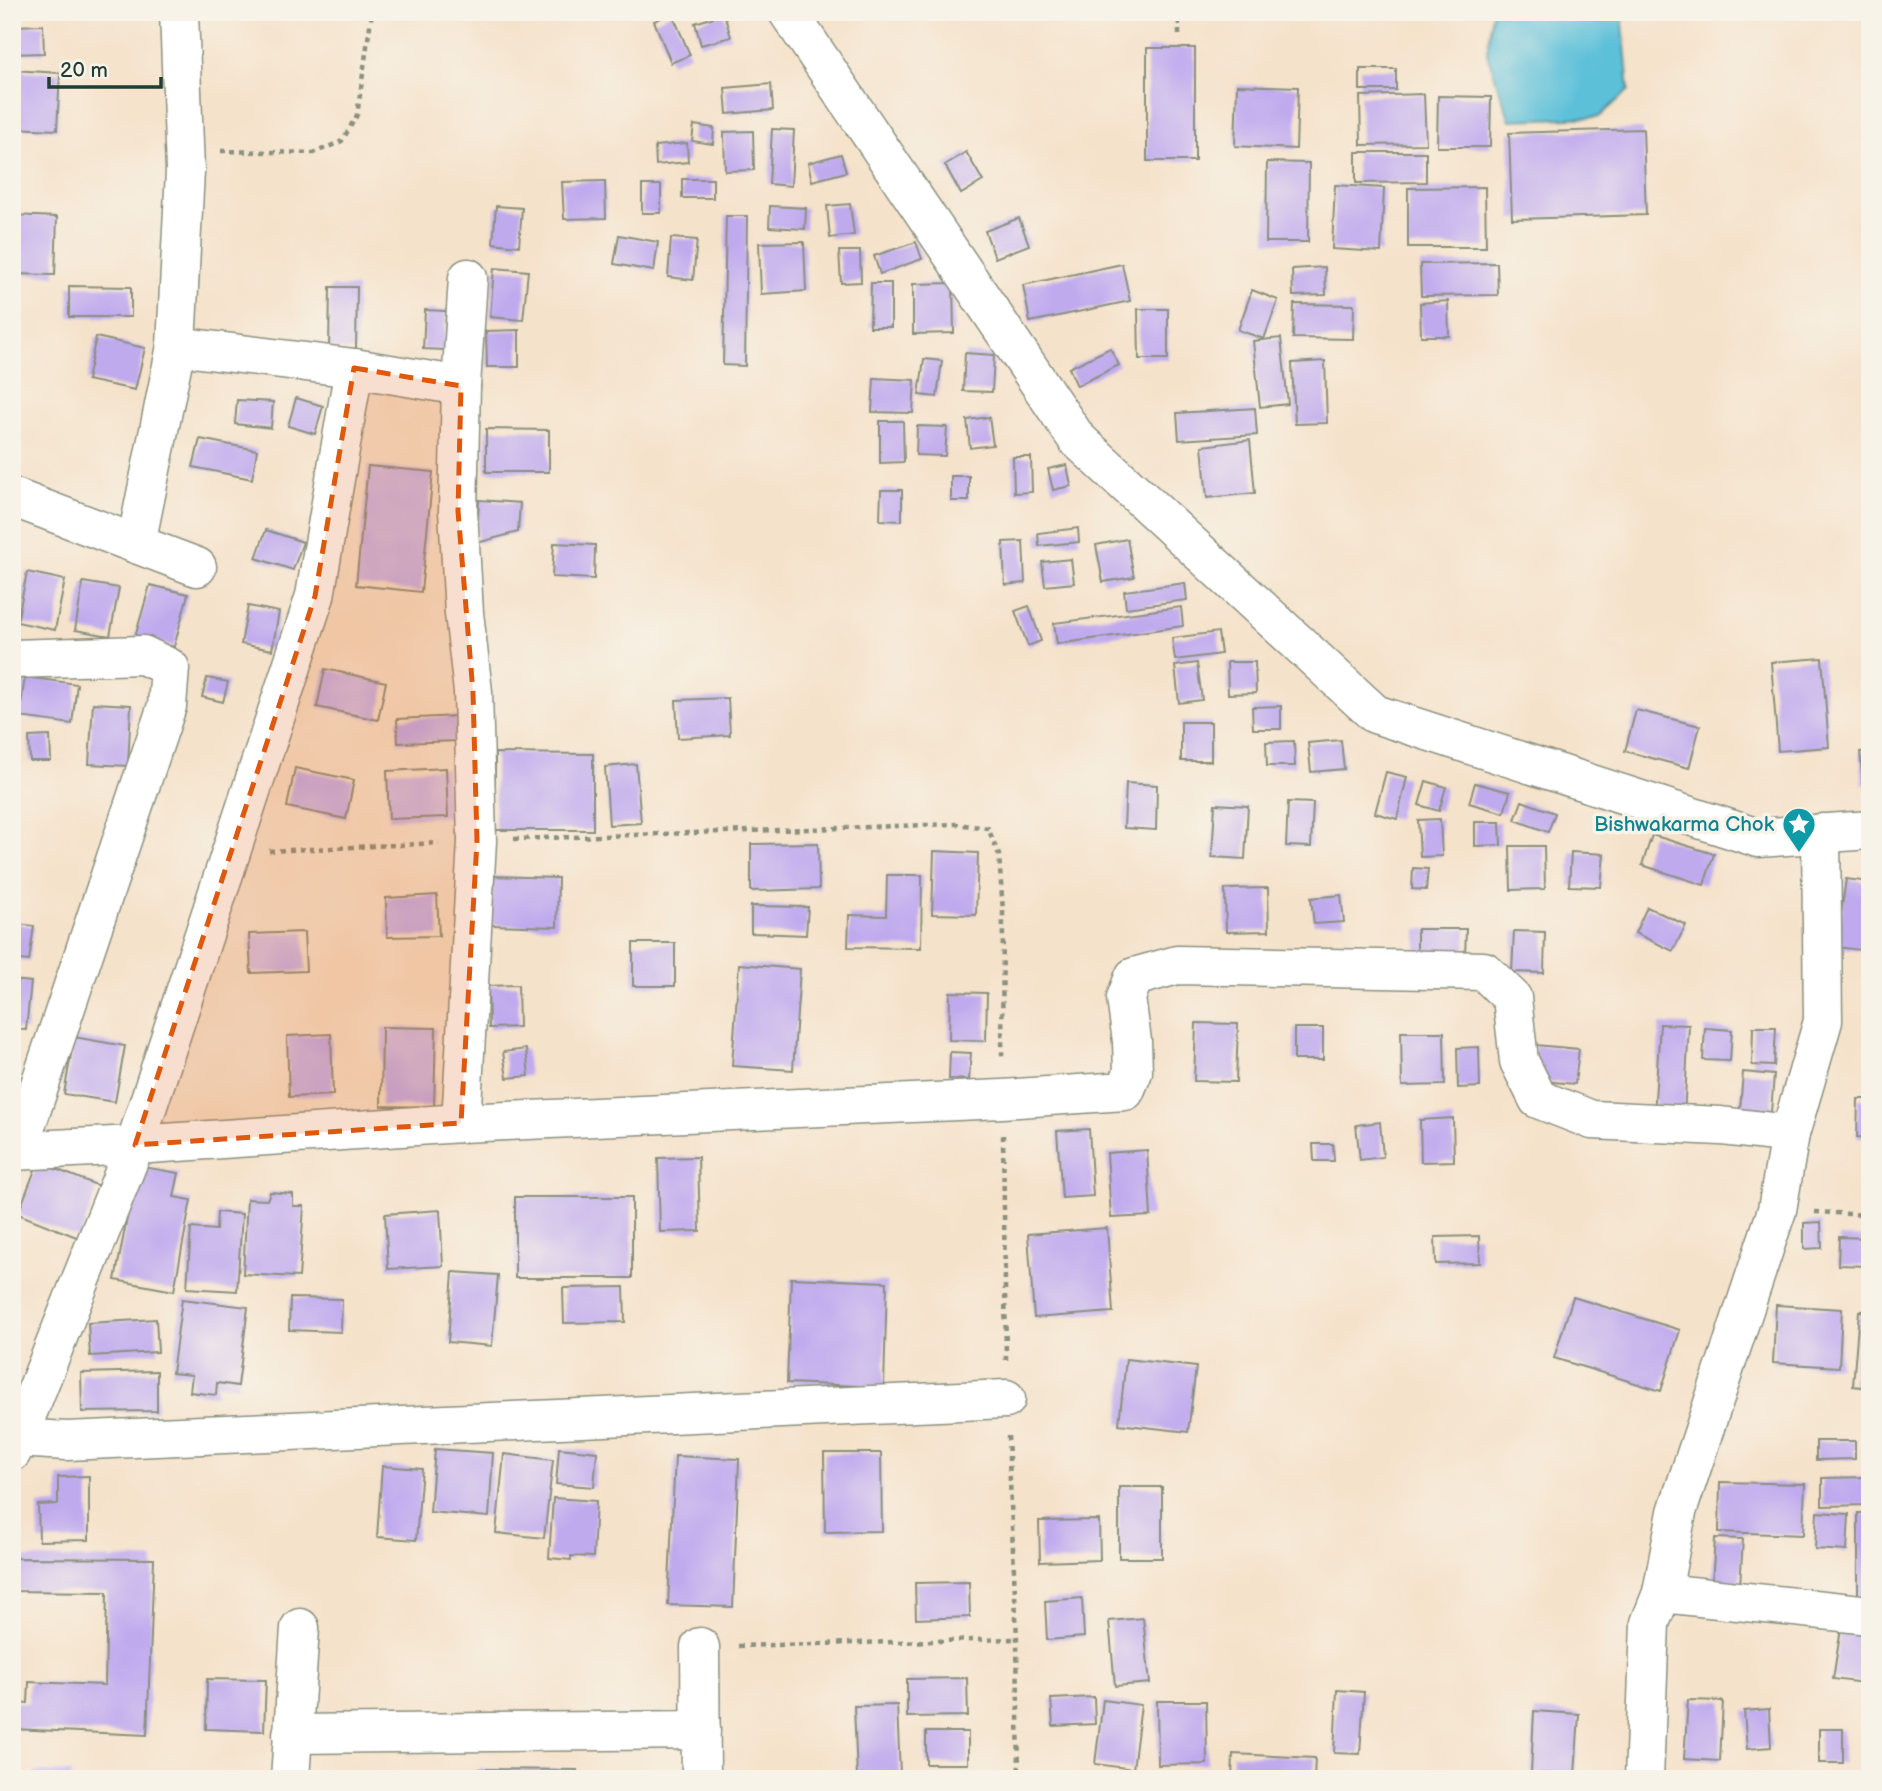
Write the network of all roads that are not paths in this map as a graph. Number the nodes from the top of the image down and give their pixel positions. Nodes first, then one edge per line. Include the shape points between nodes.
1 (179, 12) edge
2 (789, 12) edge
3 (468, 278) dead end
4 (176, 346) junction
5 (354, 368) junction
6 (461, 386) junction
7 (12, 496) edge
8 (136, 544) junction
9 (197, 567) dead end
10 (12, 659) edge
11 (1870, 830) edge
12 (1821, 833) junction
13 (461, 1123) junction
14 (1790, 1134) junction
15 (135, 1146) junction
16 (15, 1151) edge
17 (1006, 1399) road end
18 (14, 1445) edge
19 (1662, 1592) junction
20 (1870, 1615) edge
21 (300, 1628) dead end
22 (699, 1647) road end
23 (701, 1730) junction
24 (292, 1734) junction
25 (290, 1779) edge
26 (701, 1779) edge
27 (1644, 1779) edge

1 - 4 street via 185,150
2 - 12 street via 1077,439 1375,714 1758,838
3 - 6 street
4 - 5 street
4 - 8 street
5 - 6 street
5 - 15 street via 315,596
6 - 13 street via 458,511 473,692 477,841
7 - 8 street
8 - 9 street
10 - 16 street via 143,655 170,668 167,706
11 - 12 street
12 - 14 street via 1823,1021
13 - 14 street via 1125,1091 1133,1072 1126,998 1134,977 1177,965 1484,971 1511,998 1519,1061 1538,1099 1592,1120
13 - 15 street
14 - 19 street via 1777,1210 1677,1513
15 - 16 street
15 - 18 street
17 - 18 street
19 - 20 street
19 - 27 street via 1650,1623
21 - 24 street
22 - 23 street
23 - 24 street
23 - 26 street
24 - 25 street

